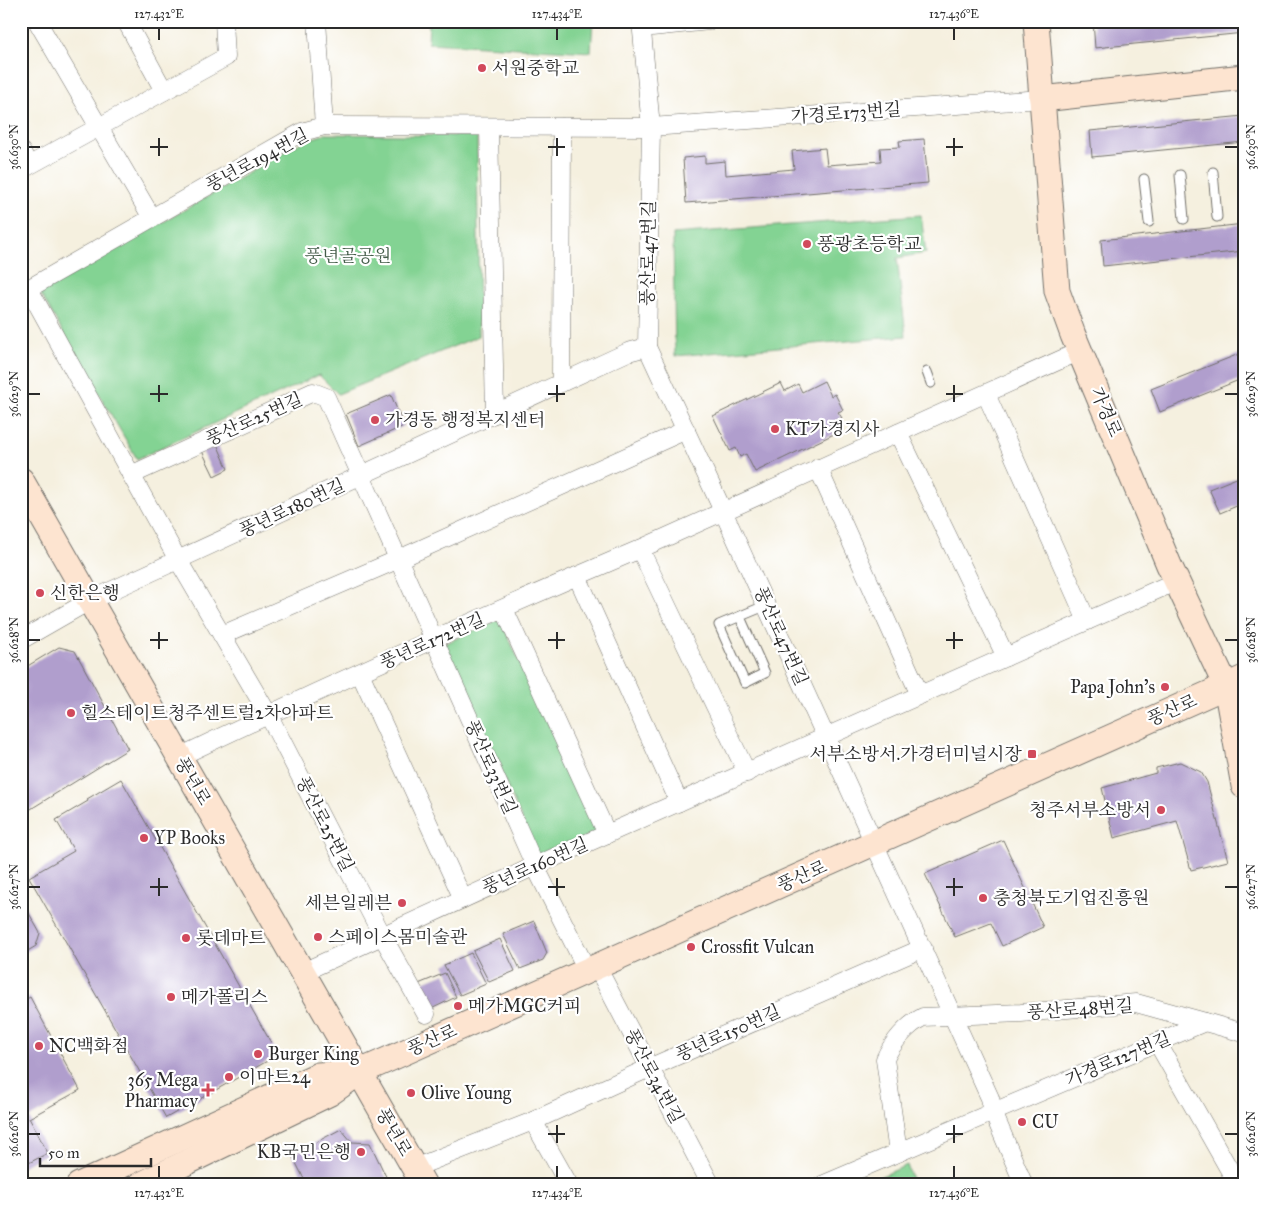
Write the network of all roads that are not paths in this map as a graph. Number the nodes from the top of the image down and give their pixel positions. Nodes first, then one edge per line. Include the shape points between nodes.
1 (126, 21) edge
2 (224, 21) edge
3 (317, 21) edge
4 (709, 21) edge
5 (1036, 21) edge
6 (37, 22) edge
7 (642, 24) edge
8 (1244, 77) edge
9 (164, 91) junction
10 (1042, 99) junction
11 (324, 126) junction
12 (489, 127) junction
13 (562, 127) junction
14 (651, 127) junction
15 (98, 128) junction
16 (24, 162) edge
17 (1213, 172) dead end
18 (1180, 176) dead end
19 (1144, 179) dead end
20 (1217, 217) dead end
21 (152, 218) junction
22 (1184, 219) dead end
23 (1149, 222) dead end
24 (25, 291) edge
25 (647, 347) junction
26 (1080, 351) junction
27 (927, 372) dead end
28 (931, 383) dead end
29 (561, 384) junction
30 (986, 394) junction
31 (495, 414) junction
32 (686, 430) junction
33 (898, 433) junction
34 (818, 468) junction
35 (131, 475) junction
36 (362, 476) junction
37 (21, 480) edge
38 (723, 511) junction
39 (640, 549) junction
40 (399, 559) junction
41 (178, 560) junction
42 (577, 576) junction
43 (1177, 581) junction
44 (89, 601) junction
45 (766, 605) junction
46 (504, 608) junction
47 (740, 617) junction
48 (1087, 621) junction
49 (222, 635) junction
50 (21, 640) edge
51 (434, 640) junction
52 (1006, 657) junction
53 (360, 673) junction
54 (1235, 682) edge
55 (920, 695) junction
56 (268, 714) junction
57 (558, 726) joint
58 (826, 736) junction
59 (179, 757) junction
60 (747, 773) junction
61 (1244, 786) edge
62 (414, 791) joint
63 (679, 802) junction
64 (607, 834) junction
65 (874, 843) junction
66 (535, 866) junction
67 (463, 899) junction
68 (383, 936) junction
69 (923, 948) junction
70 (592, 969) junction
71 (303, 972) junction
72 (426, 1014) dead end
73 (953, 1016) junction
74 (1205, 1022) junction
75 (1244, 1033) edge
76 (1157, 1042) junction
77 (649, 1068) junction
78 (360, 1072) junction
79 (993, 1112) junction
80 (533, 1121) junction
81 (898, 1153) junction
82 (419, 1176) edge
83 (79, 1185) edge
84 (140, 1185) edge
85 (570, 1185) edge
86 (711, 1185) edge
87 (822, 1185) edge
88 (1024, 1185) edge
89 (1238, 1185) edge

1 - 9 street
2 - 9 street via 226,57
3 - 11 street
4 - 7 street
5 - 10 street, 가경로
6 - 15 street
7 - 14 street, 풍산로47번길
8 - 10 street
9 - 15 street
10 - 14 street, 가경로173번길
10 - 26 street, 가경로 via 1057,291
11 - 12 street, 풍년로194번길
11 - 21 street, 풍년로194번길 via 302,132
12 - 13 street, 풍년로194번길
12 - 31 street
13 - 14 street, 풍년로194번길
13 - 29 street
14 - 25 street, 풍산로47번길
15 - 16 street
15 - 21 street
17 - 20 lane
18 - 22 lane
19 - 23 lane
21 - 24 street, 풍년로194번길
24 - 35 street, 풍산로25번길
25 - 29 street, 풍년로180번길 via 628,352
25 - 32 street, 풍산로47번길
26 - 30 street, 풍년로172번길
26 - 43 street, 가경로
27 - 28 lane
29 - 31 street, 풍년로180번길
30 - 33 street, 풍년로172번길
30 - 48 street
31 - 36 street, 풍년로180번길
32 - 38 street, 풍산로47번길
32 - 40 street
33 - 34 street, 풍년로172번길
33 - 52 street
34 - 38 street, 풍년로172번길
34 - 55 street
35 - 36 street, 풍산로25번길 via 313,392 326,397
35 - 41 street, 풍산로25번길
36 - 40 street, 풍산로33번길
36 - 41 street, 풍년로180번길
37 - 44 street, 풍년로
38 - 39 street, 풍년로172번길
38 - 45 street, 풍산로47번길
39 - 42 street, 풍년로172번길
39 - 60 street
40 - 49 street
40 - 51 street, 풍산로33번길
41 - 44 street, 풍년로180번길
41 - 49 street, 풍산로25번길
42 - 46 street, 풍년로172번길
42 - 63 street
43 - 48 street, 풍년로160번길
43 - 54 street, 가경로
44 - 50 street, 풍년로180번길
44 - 59 street, 풍년로
45 - 47 lane
45 - 58 street, 풍산로47번길
46 - 51 street, 풍년로172번길
46 - 57 street, 풍년로172번길
47 - 47 lane via 765,673 745,683 719,625
48 - 52 street, 풍년로160번길
49 - 56 street, 풍산로25번길
51 - 53 street, 풍년로172번길
51 - 66 street, 풍산로33번길
52 - 55 street, 풍년로160번길
53 - 56 street, 풍년로172번길
53 - 62 street, 풍년로172번길
54 - 61 street, 가경로
54 - 65 street, 풍산로
55 - 58 street, 풍년로160번길
56 - 59 street, 풍년로172번길
56 - 68 street, 풍산로25번길
57 - 64 street, 풍년로160번길
58 - 60 street, 풍년로160번길
58 - 65 street, 풍산로47번길
59 - 71 street, 풍년로
60 - 63 street, 풍년로160번길
62 - 67 street, 풍년로160번길
63 - 64 street, 풍년로160번길
64 - 66 street, 풍년로160번길
65 - 69 street
65 - 70 street, 풍산로
66 - 67 street, 풍년로160번길
66 - 70 street, 풍산로33번길
67 - 68 street, 풍년로160번길
68 - 71 street, 풍년로160번길
68 - 72 street, 풍산로25번길
69 - 73 street
69 - 77 street, 풍년로150번길
70 - 77 street, 풍산로34번길
70 - 78 street, 풍산로
71 - 78 street, 풍년로
73 - 74 street, 풍산로48번길 via 1136,1003
73 - 79 street via 990,1098
73 - 81 street, 풍산로48번길 via 923,1017 913,1022 888,1050 885,1059
74 - 75 street
74 - 76 street, 가경로127번길
76 - 79 street, 가경로127번길
76 - 89 street
77 - 80 street, 풍년로150번길
77 - 86 street, 풍산로34번길
78 - 82 street, 풍년로
78 - 83 street, 풍산로 via 318,1075
78 - 84 street, 풍산로 via 330,1094
79 - 81 street, 가경로127번길
79 - 88 street
80 - 82 street, 풍년로150번길
80 - 85 street
81 - 87 street, 가경로127번길

